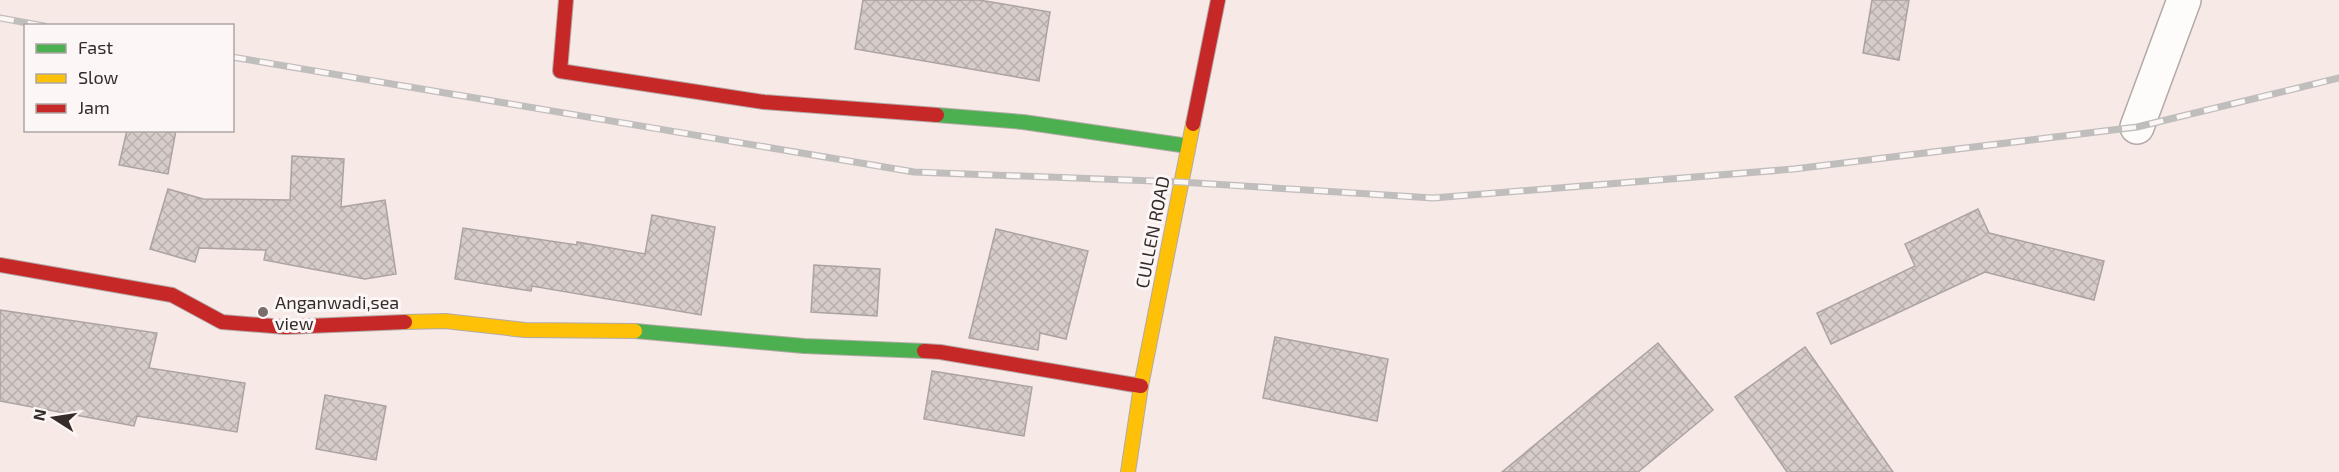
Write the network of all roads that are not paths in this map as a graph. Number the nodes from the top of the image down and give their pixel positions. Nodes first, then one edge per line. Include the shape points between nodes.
1 (566, 0) edge
2 (1218, 0) edge
3 (2184, 0) edge
4 (2138, 127) dead end
5 (1188, 147) junction
6 (0, 265) edge
7 (1141, 386) junction
8 (1128, 472) edge

1 - 5 street via 560,71 764,102 1023,122
2 - 5 street, CULLEN ROAD
3 - 4 street
5 - 7 street, CULLEN ROAD
6 - 7 street via 172,295 222,322 285,327 445,321 525,330 619,330 804,346 940,352
7 - 8 street, CULLEN ROAD

